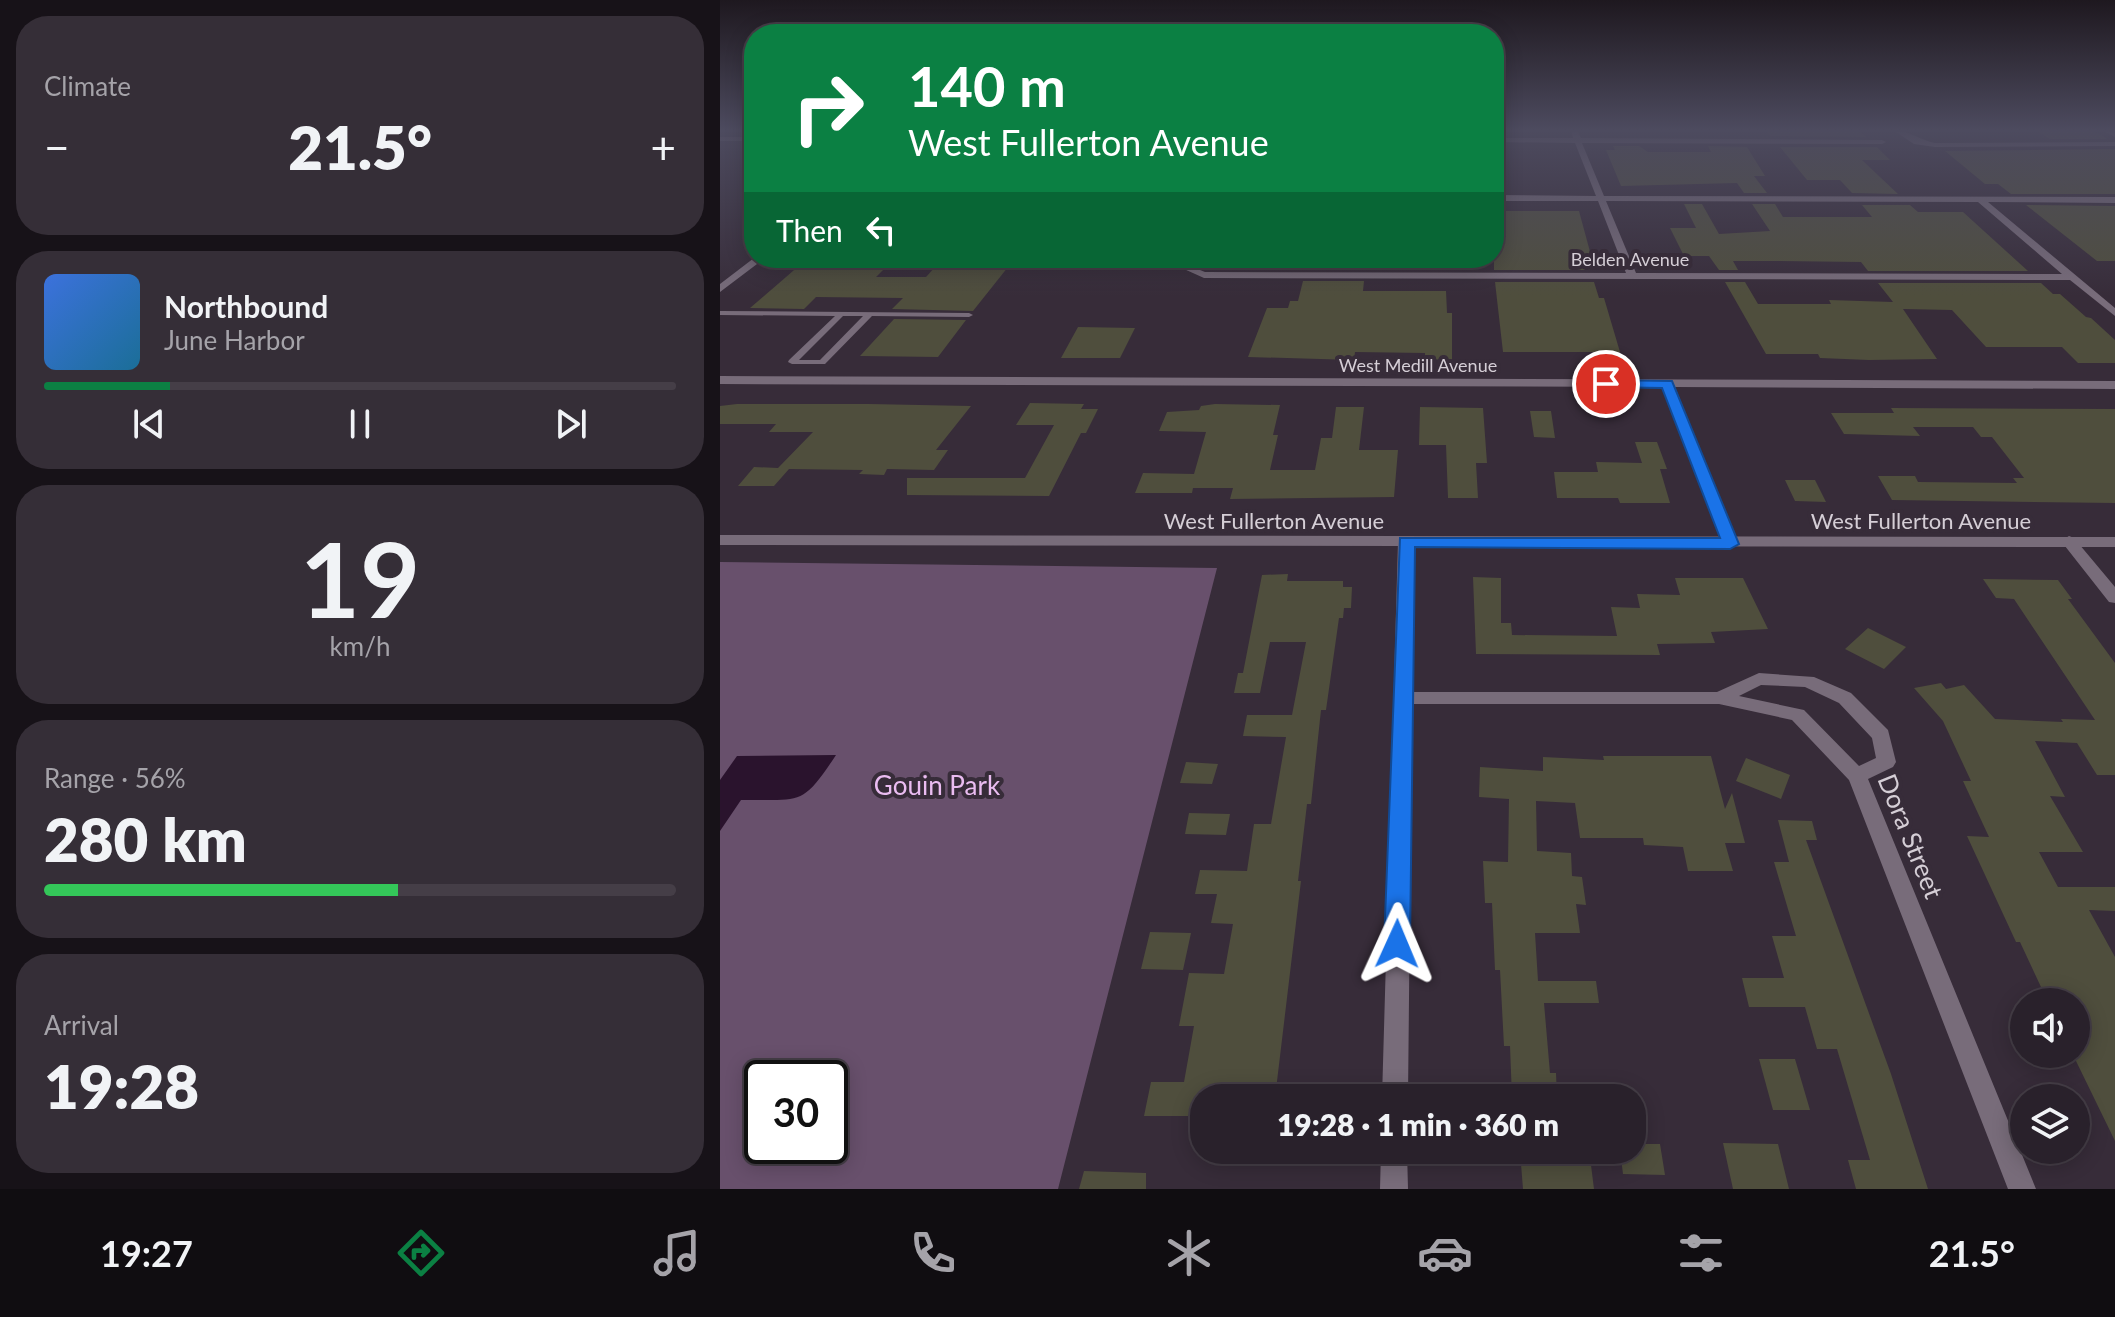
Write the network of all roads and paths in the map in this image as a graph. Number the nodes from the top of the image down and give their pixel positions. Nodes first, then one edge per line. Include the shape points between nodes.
1 (1596, 185) edge
2 (1504, 198) edge
3 (1601, 198) junction
4 (1979, 199) junction
5 (2115, 200) edge
6 (746, 268) edge
7 (1196, 268) edge
8 (720, 272) edge
9 (741, 272) junction
10 (1631, 274) junction
11 (2072, 277) junction
12 (720, 289) edge
13 (720, 313) edge
14 (2115, 313) edge
15 (841, 314) junction
16 (870, 314) junction
17 (969, 315) dead end
18 (720, 380) edge
19 (1668, 384) junction
20 (2115, 385) edge
21 (720, 540) edge
22 (2069, 541) junction
23 (1406, 542) junction
24 (2115, 542) edge
25 (1730, 544) junction
26 (2115, 598) edge
27 (1401, 698) junction
28 (1719, 698) junction
29 (1857, 776) junction
30 (1395, 1084) edge
31 (1394, 1164) edge
32 (1394, 1189) edge
33 (2022, 1189) edge

1 - 3 street
2 - 3 street
3 - 4 street
3 - 10 street
4 - 5 street
4 - 11 street
6 - 9 street
7 - 10 street, Belden Avenue via 1204,275
8 - 9 street
9 - 12 street
10 - 11 street, Belden Avenue
11 - 14 street
13 - 15 lane
15 - 16 lane
15 - 16 lane via 792,362 822,362
16 - 17 lane
18 - 19 street, West Medill Avenue
19 - 20 street, West Medill Avenue
19 - 25 street
21 - 23 street, West Fullerton Avenue
22 - 24 street, West Fullerton Avenue
22 - 25 street, West Fullerton Avenue
22 - 26 street
23 - 25 street, West Fullerton Avenue
23 - 27 street
27 - 28 street, Dora Street
27 - 30 street
28 - 29 street, Dora Street via 1798,715
28 - 29 street via 1759,679 1784,678 1808,681 1845,698 1881,735 1886,762
29 - 33 street, Dora Street
31 - 32 street

